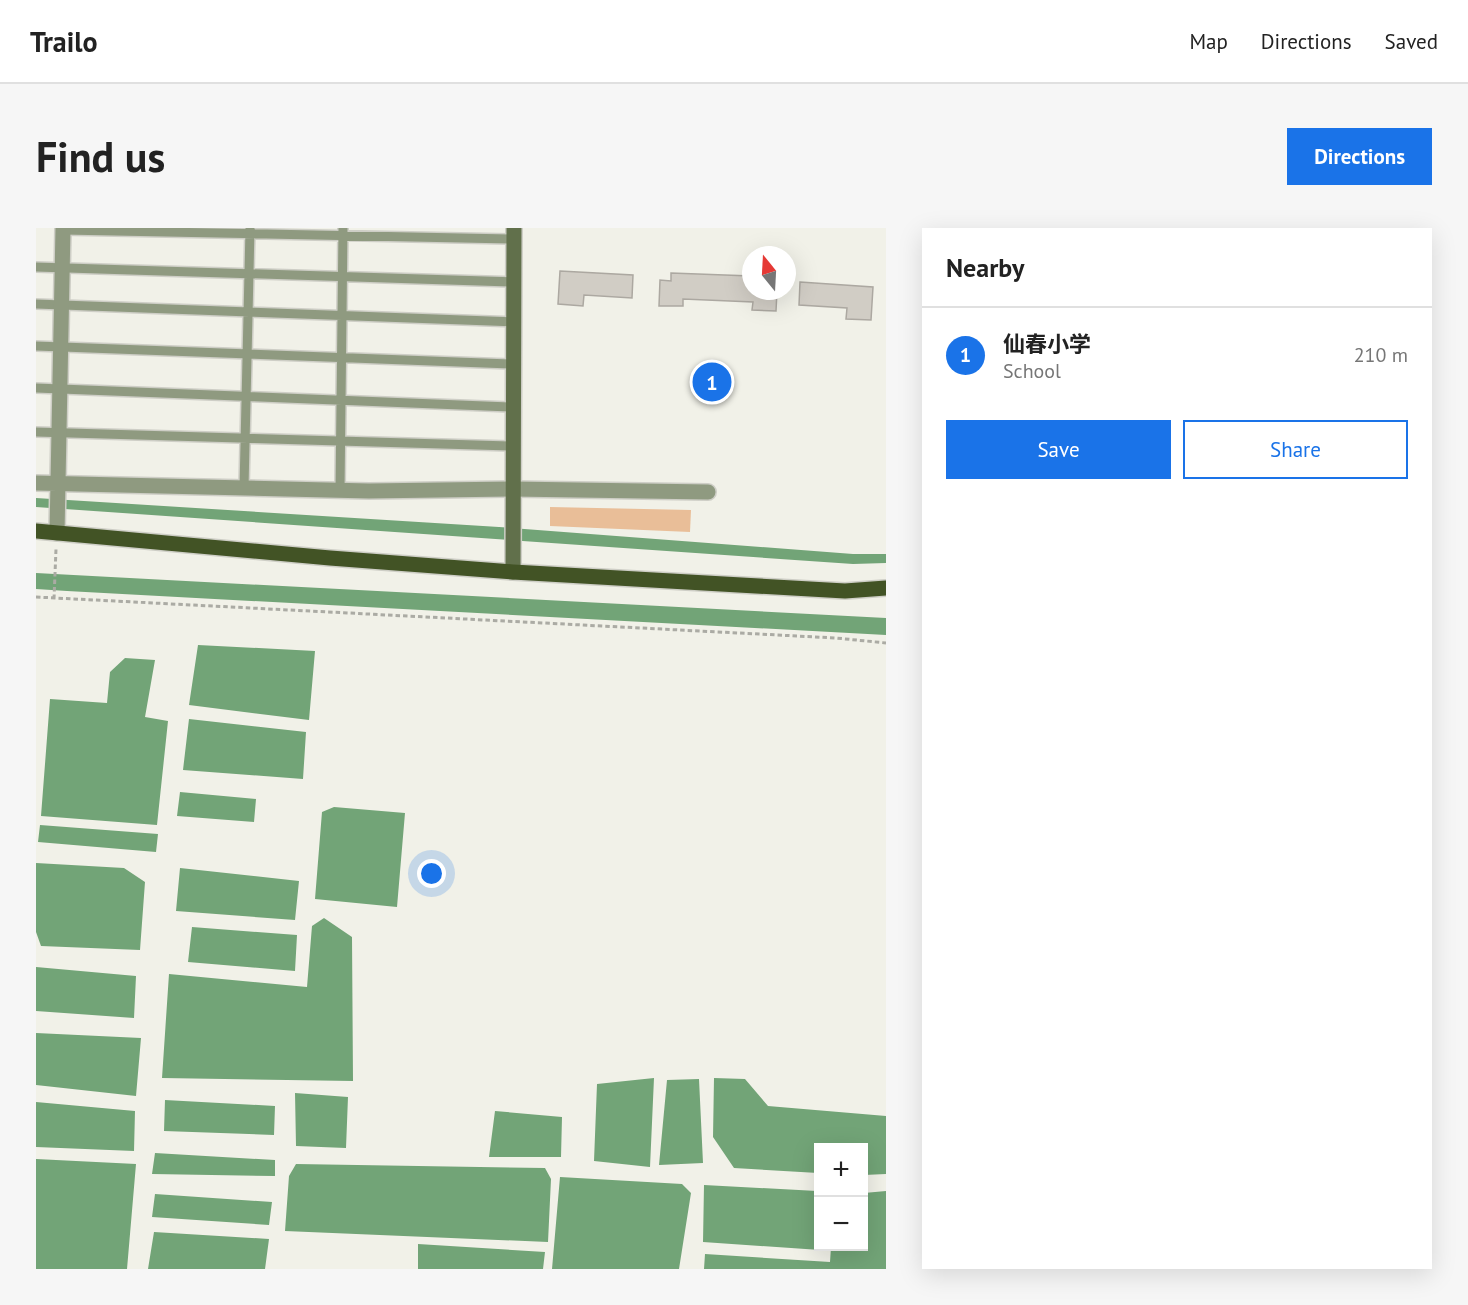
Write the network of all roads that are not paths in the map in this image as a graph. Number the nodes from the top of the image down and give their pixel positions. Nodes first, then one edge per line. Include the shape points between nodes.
1 (63, 229) edge
2 (250, 231) edge
3 (343, 232) edge
4 (514, 233) edge
5 (36, 267) edge
6 (62, 268) junction
7 (249, 274) junction
8 (343, 277) junction
9 (514, 282) junction
10 (36, 304) edge
11 (62, 305) junction
12 (248, 312) junction
13 (342, 315) junction
14 (514, 322) junction
15 (36, 346) edge
16 (61, 347) junction
17 (247, 354) junction
18 (342, 358) junction
19 (513, 364) junction
20 (36, 388) edge
21 (60, 389) junction
22 (246, 397) junction
23 (341, 400) junction
24 (513, 407) junction
25 (36, 432) edge
26 (59, 433) junction
27 (245, 438) junction
28 (340, 441) junction
29 (512, 446) junction
30 (36, 483) edge
31 (58, 484) junction
32 (244, 488) junction
33 (513, 489) junction
34 (340, 490) junction
35 (708, 492) dead end
36 (36, 531) edge
37 (57, 533) junction
38 (513, 572) junction
39 (886, 588) edge

1 - 2 lane
1 - 6 street
2 - 3 lane
2 - 7 lane
3 - 4 lane
3 - 8 lane
4 - 9 street
5 - 6 lane
6 - 7 lane
6 - 11 street
7 - 8 lane
7 - 12 lane
8 - 9 lane
8 - 13 lane
9 - 14 street
10 - 11 lane
11 - 12 lane
11 - 16 street
12 - 13 lane
12 - 17 lane
13 - 14 lane
13 - 18 lane
14 - 19 street
15 - 16 lane
16 - 17 lane
16 - 21 street
17 - 18 lane
17 - 22 lane
18 - 19 lane
18 - 23 lane
19 - 24 street
20 - 21 lane
21 - 22 lane
21 - 26 street
22 - 23 lane
22 - 27 lane
23 - 24 lane
23 - 28 lane
24 - 29 street
25 - 26 lane
26 - 27 lane
26 - 31 street
27 - 28 lane
27 - 32 lane
28 - 29 lane
28 - 34 lane
29 - 33 street
30 - 31 street
31 - 32 street
31 - 37 street
32 - 34 street
33 - 34 street
33 - 35 street
33 - 38 street
36 - 37 main road
37 - 38 main road
38 - 39 main road via 845,591

